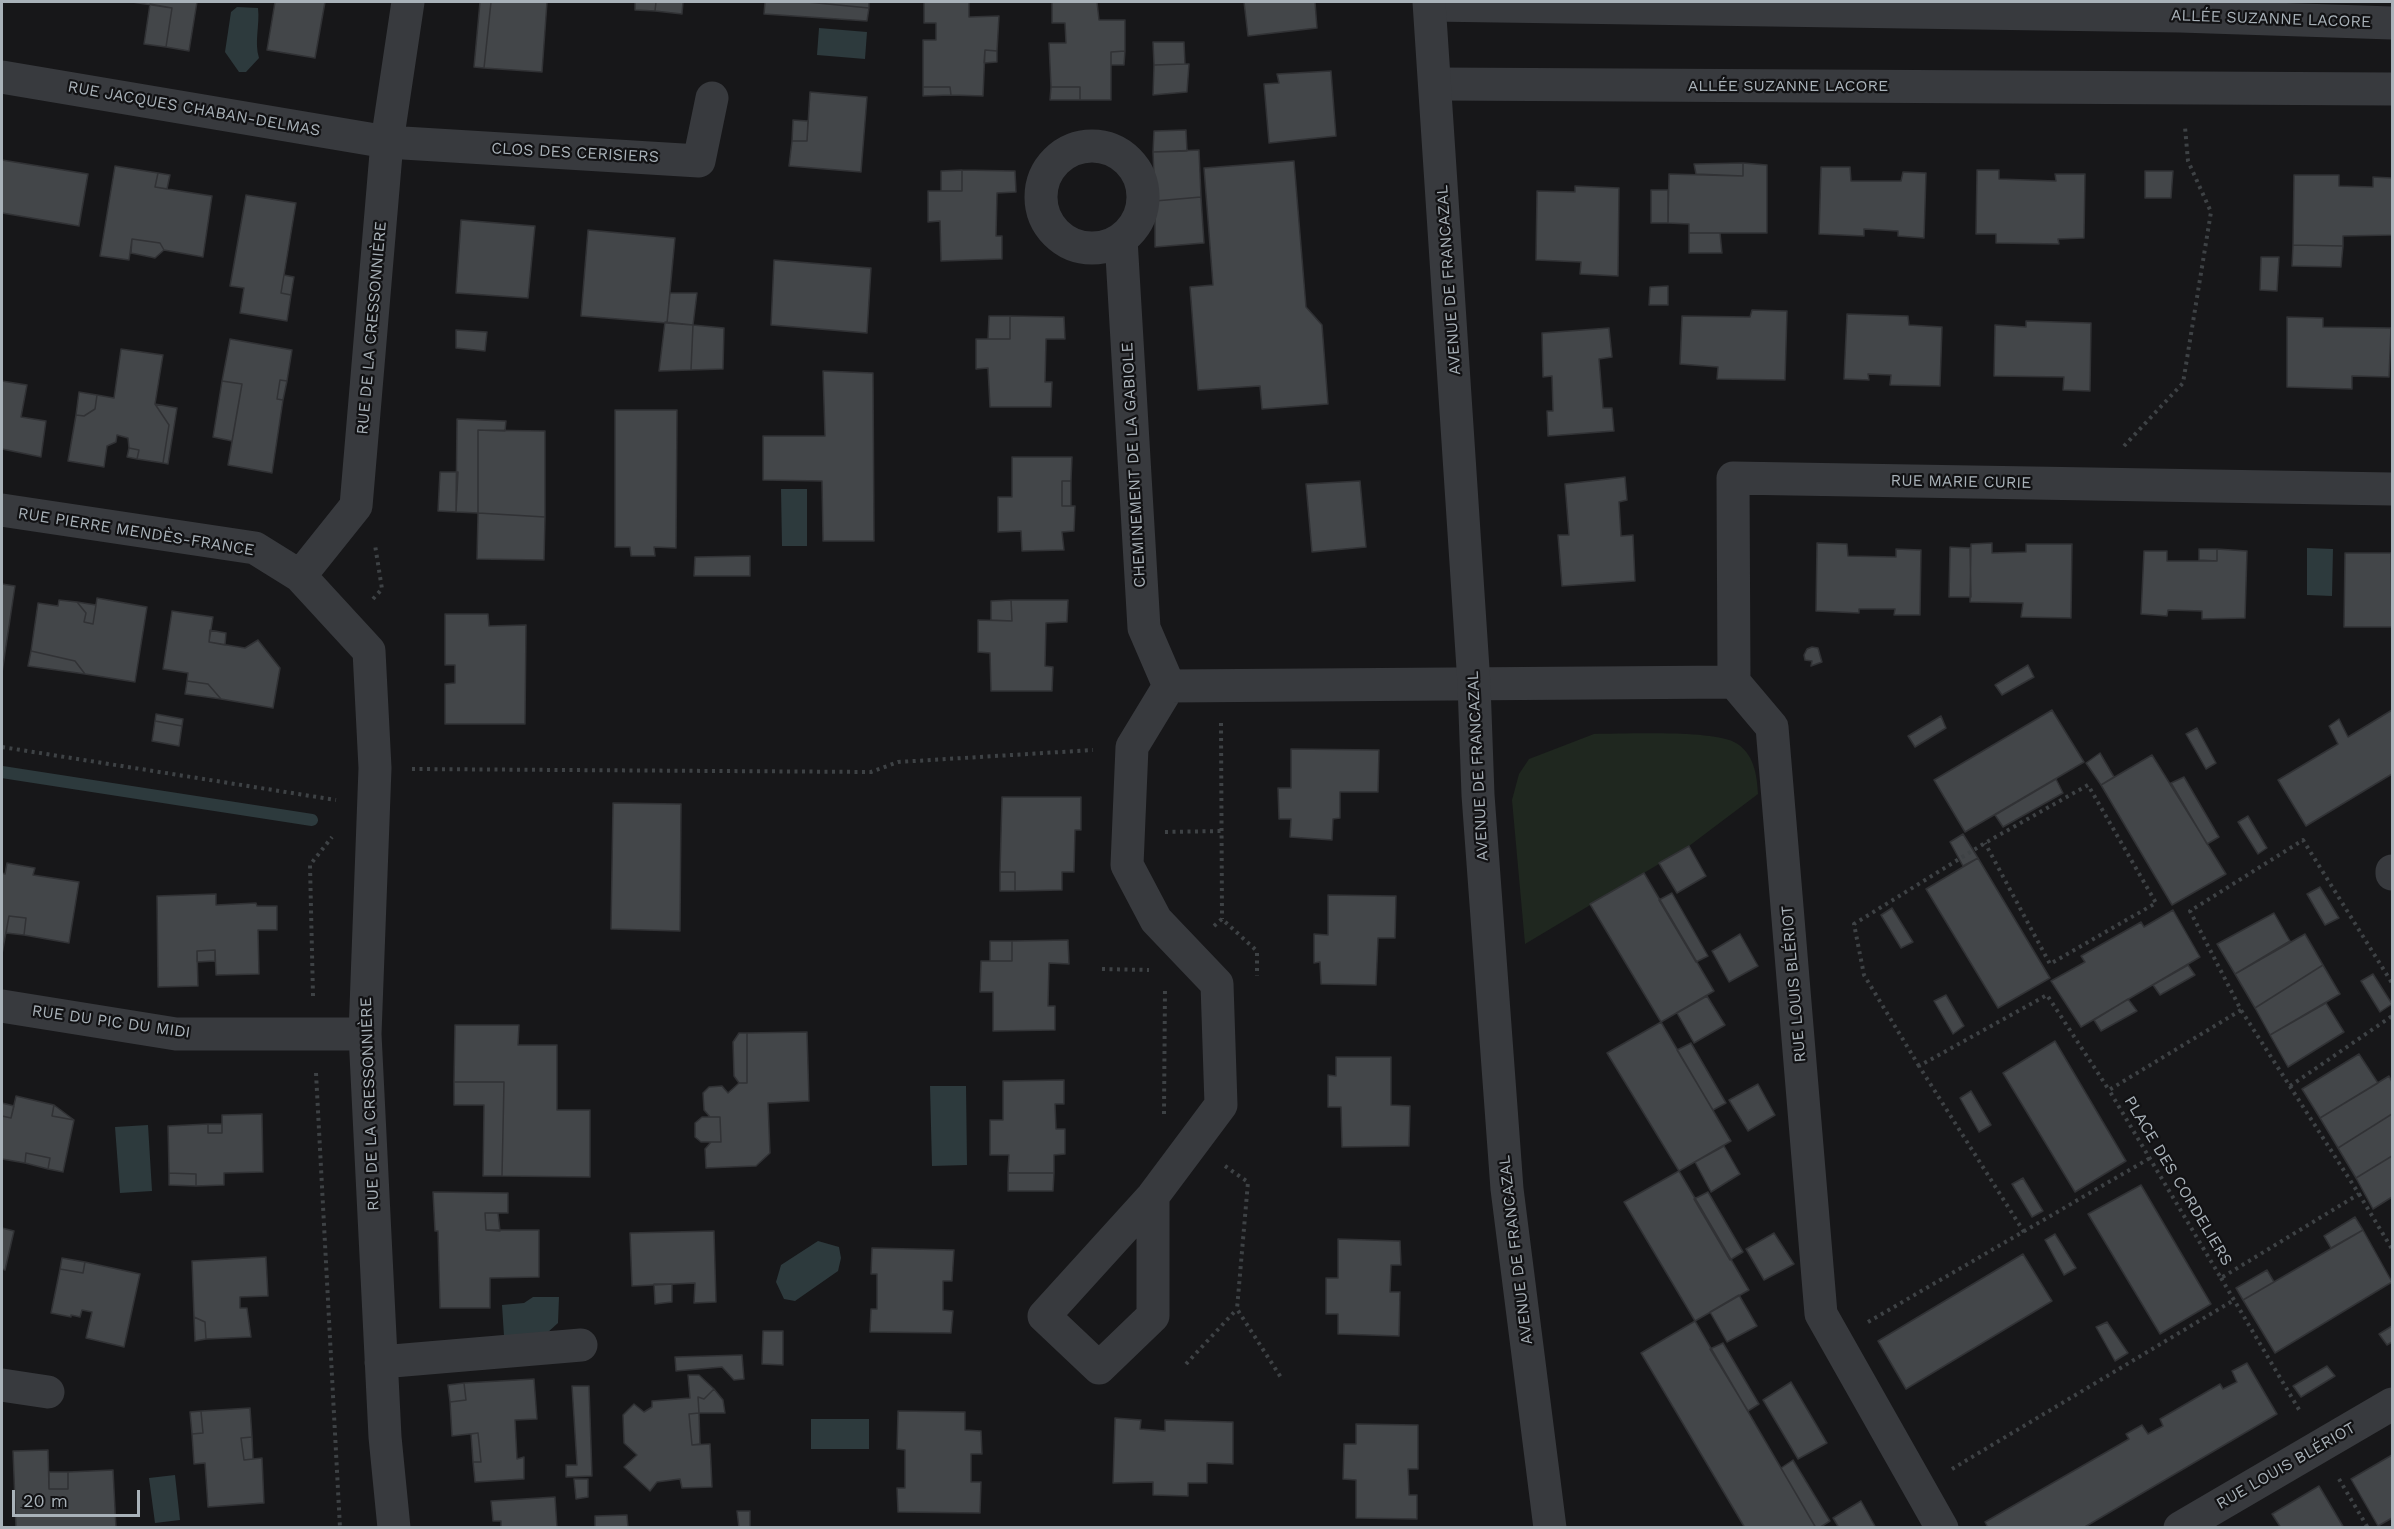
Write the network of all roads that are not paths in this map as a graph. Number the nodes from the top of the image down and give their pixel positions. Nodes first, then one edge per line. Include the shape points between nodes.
1 (408, 2) edge
2 (1429, 3) edge
3 (1967, 7) edge
4 (2392, 23) edge
5 (2, 77) edge
6 (1436, 84) junction
7 (2392, 89) edge
8 (712, 98) dead end
9 (387, 142) junction
10 (1121, 239) dead end
11 (2392, 489) edge
12 (2, 510) edge
13 (300, 576) junction
14 (1734, 682) junction
15 (1474, 684) junction
16 (1169, 686) junction
17 (2, 1006) edge
18 (365, 1034) junction
19 (1153, 1196) junction
20 (581, 1345) dead end
21 (381, 1362) junction
22 (2, 1385) edge
23 (48, 1392) dead end
24 (2392, 1404) edge
25 (394, 1527) edge
26 (1550, 1527) edge
27 (1942, 1527) edge
28 (2180, 1527) edge

1 - 9 street, RUE DE LA CRESSONNIÈRE
2 - 3 street, ALLÉE SUZANNE LACORE
2 - 6 street, AVENUE DE FRANCAZAL
3 - 4 street, ALLÉE SUZANNE LACORE
5 - 9 street, RUE JACQUES CHABAN-DELMAS
6 - 7 street, ALLÉE SUZANNE LACORE
6 - 15 street, AVENUE DE FRANCAZAL
8 - 9 street, CLOS DES CERISIERS via 699,160
9 - 13 street, RUE DE LA CRESSONNIÈRE via 356,506
10 - 16 street, CHEMINEMENT DE LA GABIOLE via 1144,628
11 - 14 street, RUE MARIE CURIE via 1733,478
12 - 13 street, RUE PIERRE MENDÈS-FRANCE via 255,548
13 - 18 street, RUE DE LA CRESSONNIÈRE via 369,651 375,768
14 - 15 street
14 - 27 street, RUE LOUIS BLÉRIOT via 1772,727 1821,1314
15 - 16 street
15 - 26 street, AVENUE DE FRANCAZAL via 1478,795 1507,1189
16 - 19 street via 1132,747 1128,865 1175,960 1217,984 1221,1105
17 - 18 street, RUE DU PIC DU MIDI via 176,1034
18 - 21 street, RUE DE LA CRESSONNIÈRE
19 - 19 street via 1044,1316 1099,1368 1153,1316
20 - 21 street
21 - 25 street, RUE DE LA CRESSONNIÈRE
22 - 23 street
24 - 28 street, RUE LOUIS BLÉRIOT

